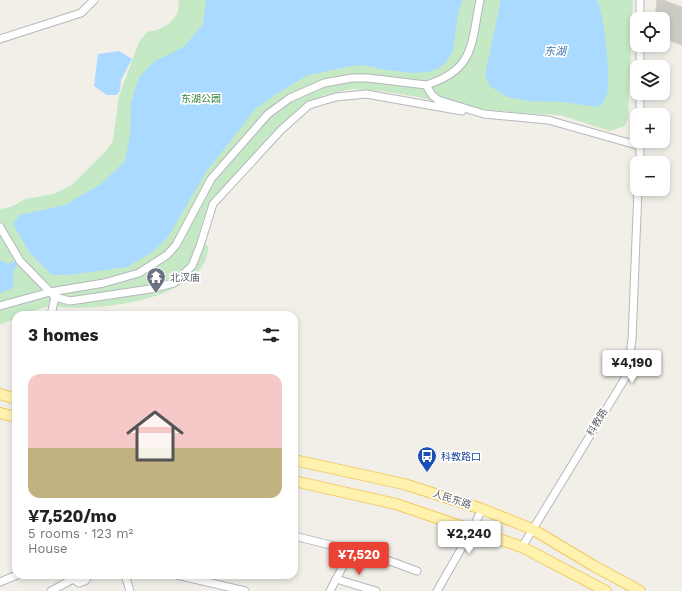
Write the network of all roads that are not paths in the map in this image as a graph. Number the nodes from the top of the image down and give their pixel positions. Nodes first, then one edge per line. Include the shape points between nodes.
1 (94, 0) edge
2 (480, 0) edge
3 (640, 0) edge
4 (640, 12) edge
5 (0, 39) edge
6 (426, 85) junction
7 (484, 114) junction
8 (630, 140) edge
9 (638, 196) edge
10 (0, 227) edge
11 (52, 295) junction
12 (0, 306) edge
13 (51, 311) edge
14 (0, 394) edge
15 (12, 398) edge
16 (0, 413) edge
17 (12, 416) edge
18 (298, 461) edge
19 (298, 482) edge
20 (482, 509) junction
21 (532, 529) junction
22 (472, 530) junction
23 (298, 537) edge
24 (522, 547) junction
25 (350, 550) junction
26 (417, 571) dead end
27 (12, 577) edge
28 (69, 579) edge
29 (74, 579) edge
30 (87, 579) edge
31 (126, 579) edge
32 (194, 579) edge
33 (336, 579) junction
34 (0, 582) edge
35 (51, 591) edge
36 (130, 591) edge
37 (245, 591) edge
38 (330, 591) edge
39 (376, 591) edge
40 (438, 591) edge
41 (606, 591) edge
42 (640, 591) edge

1 - 5 street via 81,13
2 - 6 street via 466,58 453,74
3 - 4 street
6 - 7 street via 438,100
6 - 11 street via 352,78 324,83 290,98 268,114 211,179 176,245 167,255 139,272
7 - 8 street via 548,120
7 - 11 street via 366,94 336,97 309,105 281,130 213,204 192,266 174,283 70,301
9 - 21 street, 科教路 via 632,340 626,375
10 - 11 street via 20,261
11 - 12 street
11 - 13 street
14 - 15 main road
16 - 17 main road
18 - 20 main road, 人民东路 via 404,484
19 - 22 main road via 396,504
20 - 21 main road, 人民东路
20 - 22 street
21 - 24 street, 科教路
21 - 42 main road, 人民东路
22 - 24 main road
22 - 40 street
23 - 25 street
24 - 41 main road
25 - 26 street
25 - 33 street
27 - 34 street
28 - 35 street
29 - 30 street via 79,583
31 - 36 street
32 - 37 street
33 - 38 street
33 - 39 street

